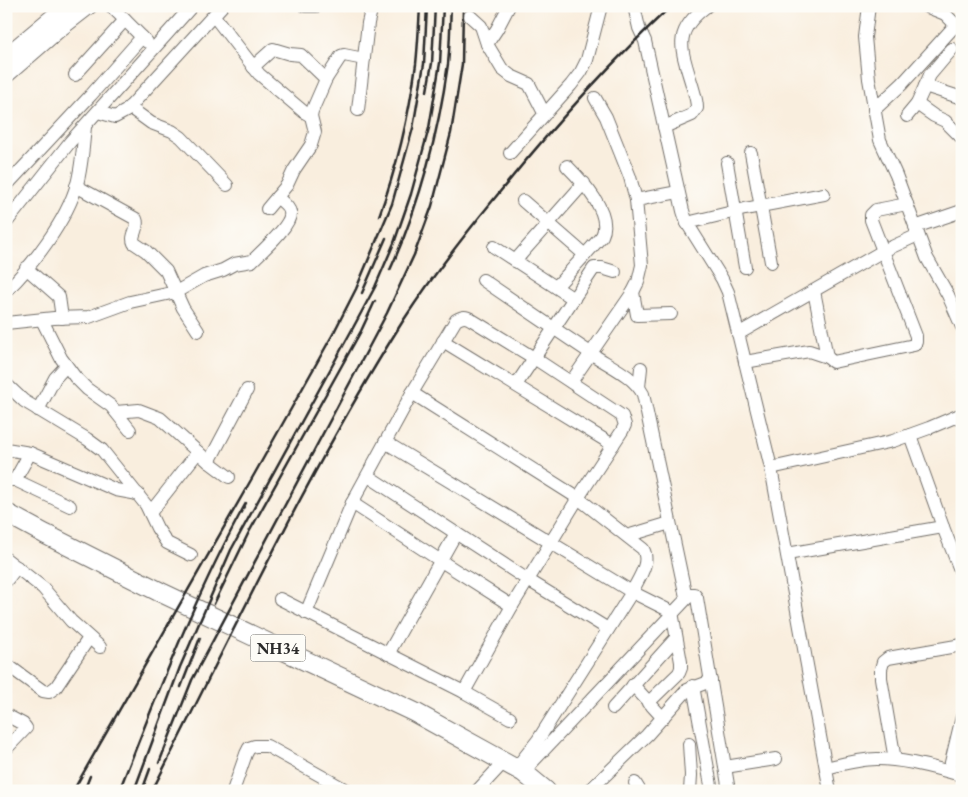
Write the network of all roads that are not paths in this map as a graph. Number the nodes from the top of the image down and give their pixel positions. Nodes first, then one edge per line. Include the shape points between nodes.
1 (66, 6) edge
2 (89, 6) edge
3 (111, 6) edge
4 (192, 6) edge
5 (222, 6) edge
6 (305, 6) edge
7 (317, 6) edge
8 (372, 6) edge
9 (509, 6) edge
10 (601, 6) edge
11 (634, 6) edge
12 (707, 6) edge
13 (869, 6) edge
14 (925, 6) edge
15 (214, 16) junction
16 (470, 16) dead end
17 (125, 20) junction
18 (959, 24) edge
19 (142, 37) junction
20 (487, 44) junction
21 (154, 49) junction
22 (952, 49) dead end
23 (6, 56) edge
24 (364, 59) junction
25 (253, 67) junction
26 (6, 75) edge
27 (75, 75) dead end
28 (326, 79) junction
29 (925, 86) junction
30 (595, 98) dead end
31 (962, 98) edge
32 (916, 104) junction
33 (129, 107) junction
34 (358, 110) dead end
35 (874, 110) junction
36 (98, 112) junction
37 (544, 113) junction
38 (311, 116) junction
39 (907, 116) dead end
40 (85, 127) junction
41 (664, 127) junction
42 (962, 138) edge
43 (510, 152) dead end
44 (751, 153) dead end
45 (727, 163) dead end
46 (567, 166) dead end
47 (584, 183) junction
48 (227, 185) dead end
49 (6, 186) edge
50 (76, 186) junction
51 (678, 192) junction
52 (824, 194) dead end
53 (277, 197) junction
54 (523, 200) dead end
55 (636, 200) junction
56 (907, 204) junction
57 (761, 206) junction
58 (267, 209) dead end
59 (735, 211) junction
60 (962, 211) edge
61 (548, 222) junction
62 (6, 223) edge
63 (687, 223) junction
64 (917, 231) junction
65 (494, 248) dead end
66 (883, 251) junction
67 (585, 255) junction
68 (515, 261) junction
69 (771, 262) dead end
70 (745, 267) dead end
71 (26, 268) junction
72 (615, 272) dead end
73 (483, 280) dead end
74 (556, 287) junction
75 (6, 291) edge
76 (814, 291) junction
77 (176, 292) junction
78 (633, 292) junction
79 (574, 299) junction
80 (672, 314) dead end
81 (62, 318) junction
82 (42, 320) junction
83 (6, 323) edge
84 (962, 327) edge
85 (554, 328) junction
86 (198, 331) dead end
87 (738, 334) junction
88 (444, 341) junction
89 (590, 353) junction
90 (827, 356) junction
91 (534, 358) junction
92 (745, 362) junction
93 (66, 366) junction
94 (642, 368) dead end
95 (571, 382) junction
96 (6, 384) edge
97 (516, 385) junction
98 (639, 387) junction
99 (247, 390) dead end
100 (412, 392) junction
101 (38, 410) junction
102 (116, 412) junction
103 (647, 414) junction
104 (962, 414) edge
105 (624, 420) junction
106 (130, 430) dead end
107 (910, 435) junction
108 (385, 442) junction
109 (613, 445) junction
110 (6, 449) edge
111 (30, 452) junction
112 (198, 452) junction
113 (209, 462) junction
114 (771, 468) junction
115 (368, 476) junction
116 (229, 477) dead end
117 (11, 480) edge
118 (138, 494) junction
119 (578, 498) junction
120 (352, 503) junction
121 (70, 506) dead end
122 (6, 513) edge
123 (150, 513) junction
124 (670, 524) junction
125 (943, 527) junction
126 (456, 533) junction
127 (626, 536) junction
128 (551, 543) junction
129 (787, 554) junction
130 (191, 555) dead end
131 (6, 559) edge
132 (440, 561) junction
133 (17, 568) junction
134 (962, 574) edge
135 (528, 580) junction
136 (6, 581) edge
137 (632, 592) junction
138 (686, 597) junction
139 (280, 599) dead end
140 (512, 606) junction
141 (672, 612) junction
142 (306, 613) junction
143 (608, 629) junction
144 (89, 638) junction
145 (676, 638) junction
146 (962, 645) edge
147 (100, 647) dead end
148 (388, 654) junction
149 (6, 664) edge
150 (711, 681) junction
151 (634, 685) junction
152 (693, 686) junction
153 (464, 692) junction
154 (648, 702) junction
155 (613, 708) dead end
156 (6, 715) edge
157 (962, 716) edge
158 (510, 718) dead end
159 (663, 718) junction
160 (689, 744) dead end
161 (6, 749) edge
162 (776, 759) dead end
163 (894, 760) junction
164 (514, 767) junction
165 (725, 767) junction
166 (826, 768) junction
167 (956, 773) edge
168 (233, 791) edge
169 (348, 791) edge
170 (477, 791) edge
171 (546, 791) edge
172 (589, 791) edge
173 (690, 791) edge
174 (712, 791) edge
175 (729, 791) edge
176 (830, 791) edge

1 - 23 main road
2 - 26 main road
3 - 17 street
4 - 21 street
5 - 15 street
6 - 7 street
8 - 24 street
9 - 20 street
10 - 37 street via 584,67
11 - 41 street
12 - 41 street via 688,23 682,37 683,56 697,108 692,115
13 - 35 street via 864,36
14 - 18 street
15 - 25 street
15 - 33 street
16 - 20 street via 481,26
17 - 19 street
17 - 27 street
18 - 35 street
19 - 21 street
19 - 49 street
20 - 37 street via 506,74 529,84
21 - 36 street
22 - 29 street via 933,70
24 - 28 street via 341,56
24 - 34 street
25 - 28 street via 276,49 301,55
25 - 38 street
28 - 38 street
29 - 31 street
29 - 32 street
30 - 55 street via 606,117
32 - 39 street
32 - 42 street via 945,121
33 - 36 street via 115,116
33 - 48 street via 151,123 181,137
35 - 56 street via 880,140
36 - 40 street
37 - 43 street
38 - 53 street via 314,140
40 - 50 street
40 - 62 street
41 - 51 street
44 - 57 street
45 - 59 street
46 - 47 street
47 - 61 street
47 - 67 street via 604,217 605,226 602,236
50 - 71 street via 58,224
50 - 77 street via 136,219 134,243 166,271
51 - 55 street
51 - 63 street
52 - 57 street
53 - 58 street
53 - 77 street via 289,209 290,217 277,236 252,261 234,264 204,276
54 - 61 street
55 - 78 street via 642,265
56 - 64 street
56 - 66 street via 876,210 871,215
57 - 59 street
57 - 69 street
59 - 63 street
59 - 70 street
60 - 64 street
61 - 67 street
61 - 68 street
63 - 87 street via 722,278
64 - 66 street
64 - 84 street via 931,267 948,294
65 - 68 street
66 - 76 street
66 - 90 street via 916,342 836,363
67 - 74 street
68 - 74 street
71 - 75 street
71 - 81 street via 59,297
72 - 79 street via 594,268
73 - 85 street
74 - 79 street
76 - 87 street
76 - 90 street
77 - 81 street via 130,302 89,318
77 - 86 street
78 - 80 street via 637,315
78 - 89 street
79 - 85 street
81 - 82 street
82 - 83 street
82 - 93 street
85 - 89 street
85 - 91 street
87 - 92 street
88 - 91 street via 456,320 466,317
88 - 97 street
88 - 100 street
89 - 95 street
89 - 98 street
90 - 92 street via 809,351
91 - 95 street
91 - 97 street
92 - 114 street
93 - 101 street
93 - 102 street via 80,383
94 - 98 street
95 - 105 street
96 - 101 street
97 - 109 street
98 - 103 street
99 - 113 street
100 - 108 street
100 - 119 street
101 - 118 street via 102,450
102 - 106 street
102 - 112 street via 138,410 153,414 169,424
103 - 105 street
103 - 124 street
104 - 107 street
105 - 109 street via 622,431
107 - 114 street
107 - 125 street
108 - 115 street
108 - 128 street
109 - 119 street
110 - 111 street
111 - 117 street
111 - 118 street via 116,490
112 - 113 street
112 - 123 street
113 - 116 street
114 - 129 street
115 - 120 street
115 - 126 street
117 - 121 street
118 - 123 street
119 - 127 street
119 - 128 street
120 - 132 street
120 - 142 street
122 - 164 highway, NH34 via 160,592 414,712
123 - 130 street via 167,542
124 - 127 street
124 - 138 street
125 - 129 street
125 - 134 street
126 - 132 street
126 - 135 street
127 - 137 street via 646,555
128 - 135 street
128 - 137 street
129 - 166 street
131 - 133 street
132 - 140 street
132 - 148 street
133 - 136 street
133 - 144 street via 43,588
135 - 140 street
135 - 143 street
137 - 141 street
137 - 143 street
138 - 141 street
138 - 150 street via 694,594 697,598
139 - 142 street
140 - 153 street
141 - 145 street
141 - 164 street
142 - 148 street
143 - 164 street via 538,740
144 - 147 street
144 - 149 street via 56,687 48,692
145 - 151 street
145 - 154 street via 681,668
146 - 163 street via 888,658 883,662 881,678
148 - 153 street
150 - 152 street
150 - 165 street
151 - 154 street
151 - 155 street
152 - 159 street
152 - 174 street
153 - 158 street
154 - 159 street
156 - 161 street via 26,728
157 - 167 street
159 - 172 street
160 - 173 street
162 - 165 street
163 - 166 street via 875,759
163 - 167 street
164 - 170 street
164 - 171 highway, NH34
165 - 175 street
166 - 176 street
168 - 169 street via 246,754 250,748 260,745

